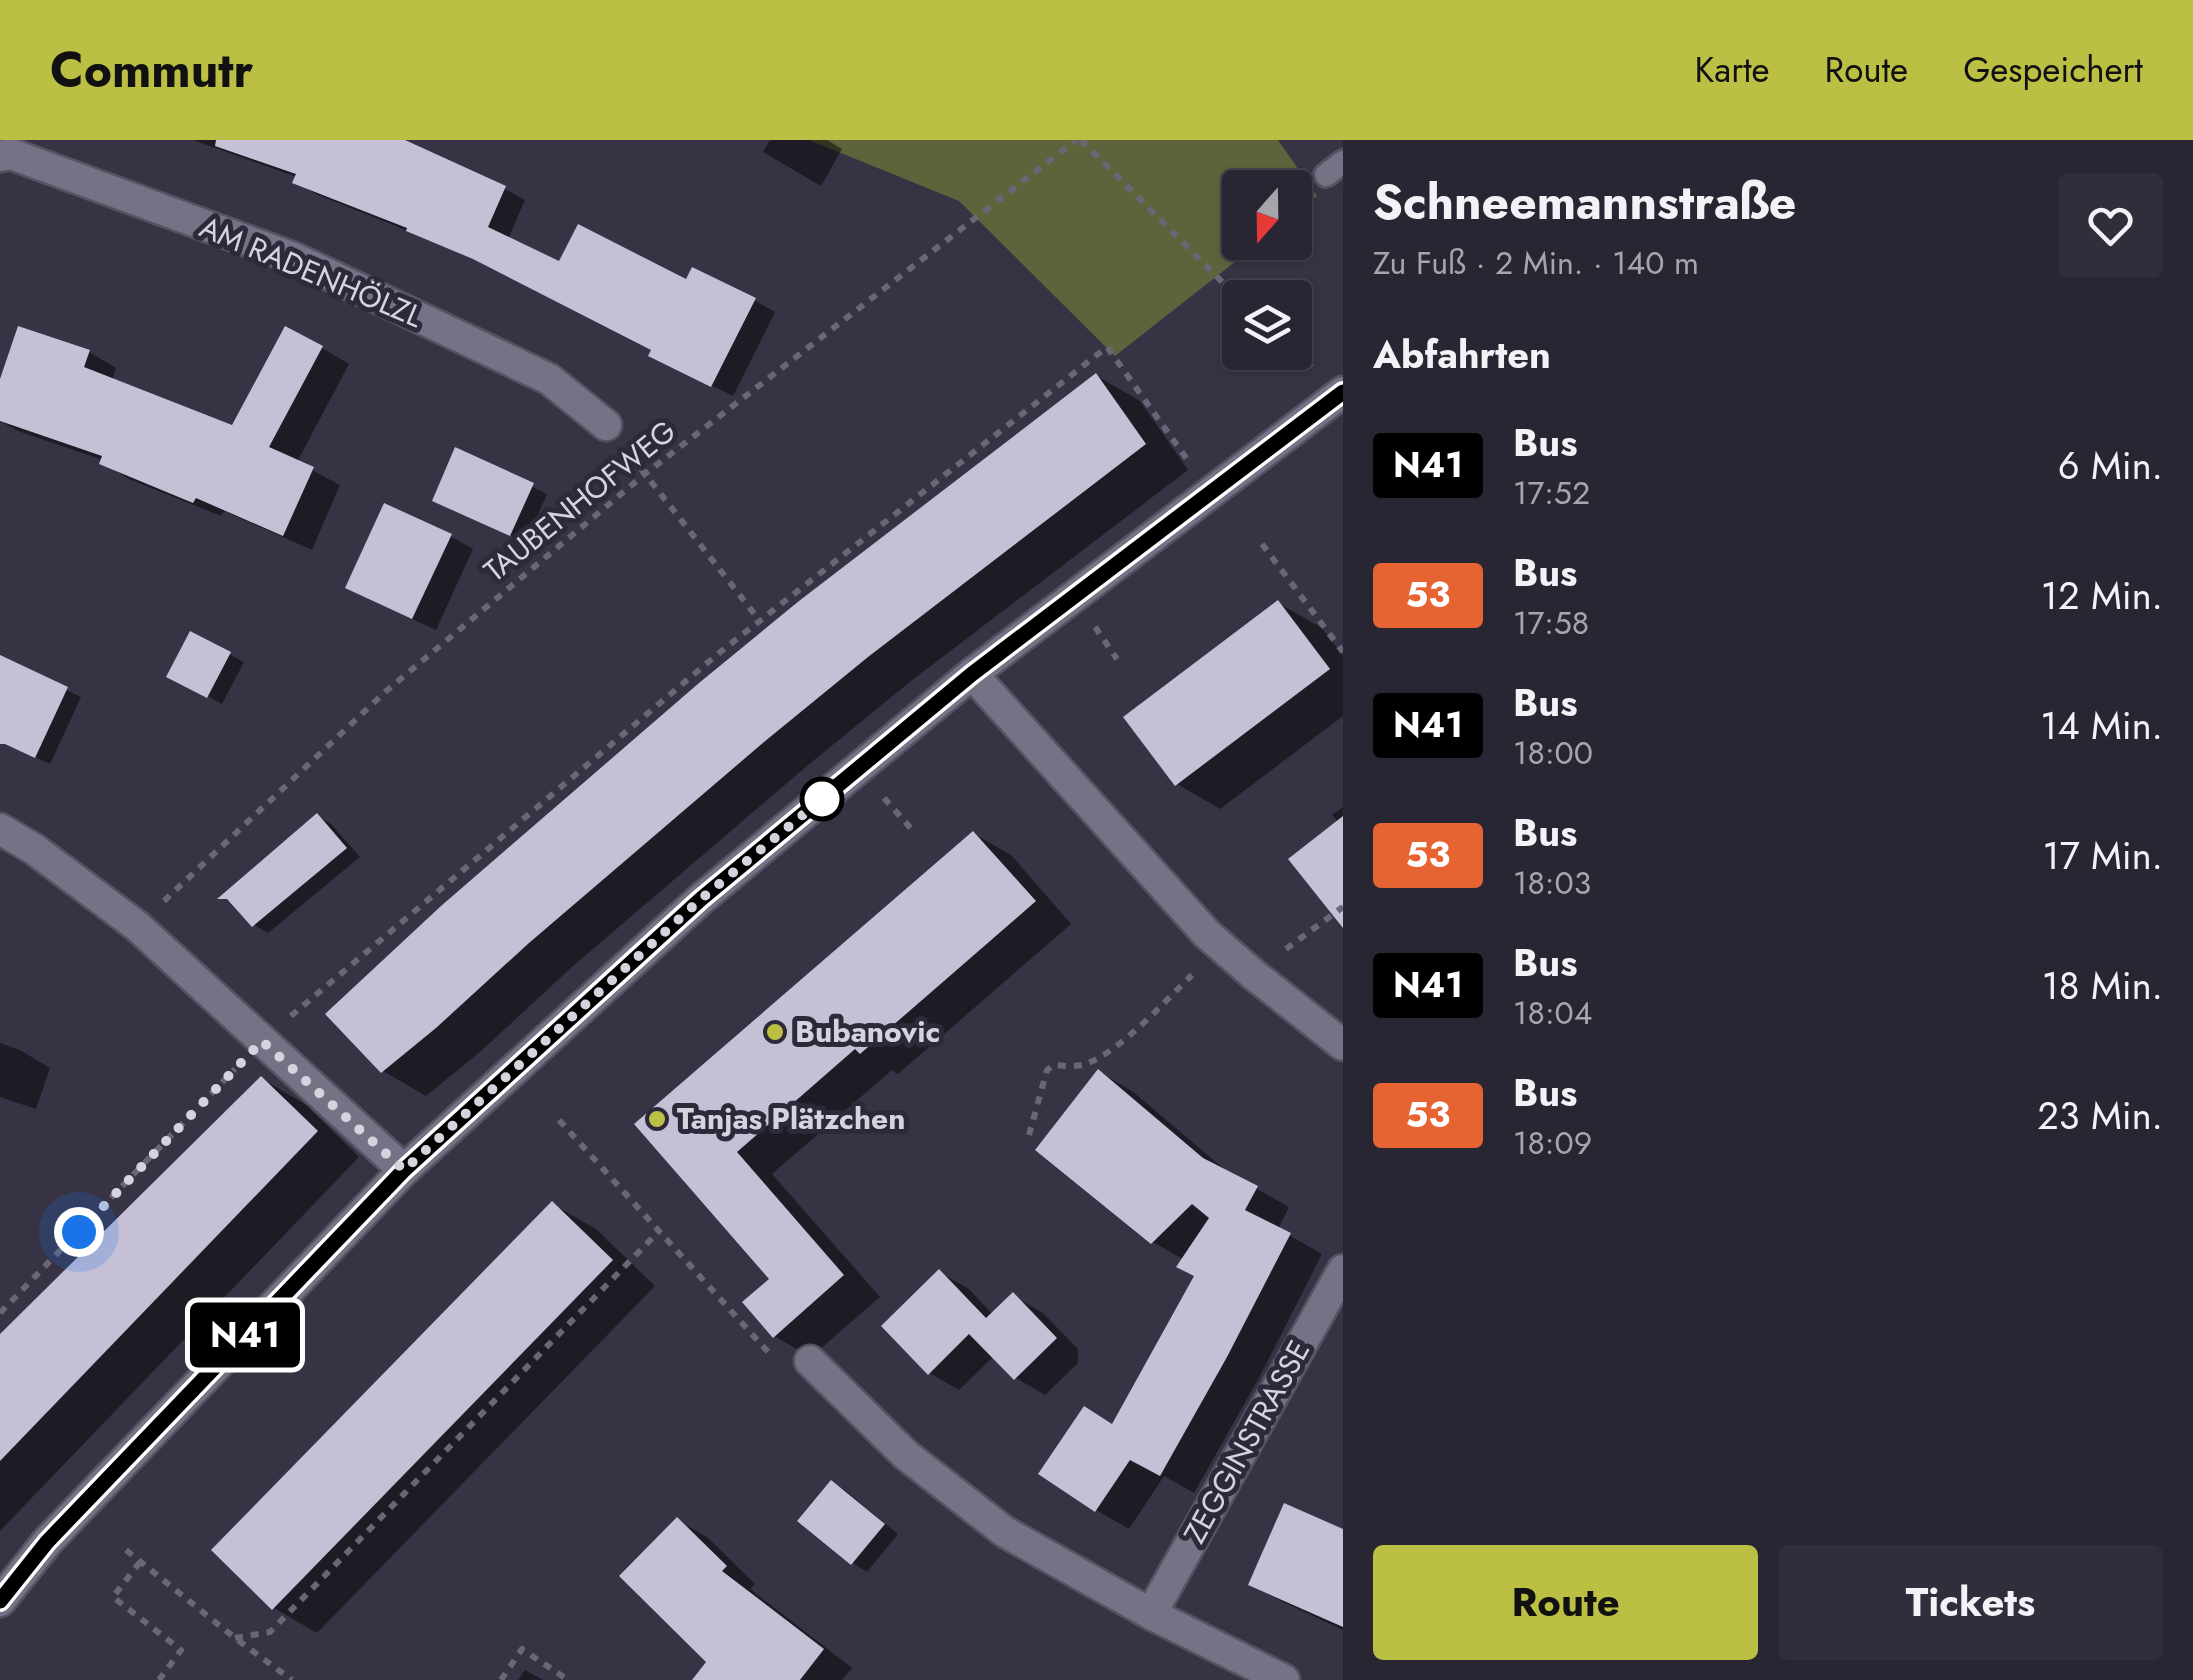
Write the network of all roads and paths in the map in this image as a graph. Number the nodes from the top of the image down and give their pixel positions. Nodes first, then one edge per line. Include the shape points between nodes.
1 (1079, 140) edge
2 (0, 156) edge
3 (1222, 282) edge
4 (1343, 392) edge
5 (606, 425) dead end
6 (1193, 468) dead end
7 (645, 474) junction
8 (1262, 544) dead end
9 (760, 620) junction
10 (1343, 652) edge
11 (972, 674) junction
12 (883, 797) dead end
13 (0, 829) edge
14 (915, 832) dead end
15 (1343, 907) edge
16 (137, 926) junction
17 (1221, 946) junction
18 (1253, 974) junction
19 (262, 1041) junction
20 (1343, 1046) edge
21 (559, 1120) dead end
22 (1028, 1136) dead end
23 (404, 1170) junction
24 (660, 1232) junction
25 (1343, 1270) edge
26 (0, 1313) edge
27 (810, 1361) joint
28 (126, 1550) dead end
29 (140, 1562) junction
30 (0, 1601) edge
31 (1151, 1614) junction
32 (235, 1638) junction
33 (159, 1680) edge
34 (292, 1680) edge
35 (501, 1680) edge
36 (568, 1680) edge
37 (1284, 1680) edge

1 - 3 path
1 - 7 path, TAUBENHOFWEG
2 - 5 street, AM RADENHÖLZL via 11,154 294,258 548,379
4 - 11 street
6 - 9 path via 1107,346
7 - 9 path
7 - 16 path, TAUBENHOFWEG via 384,692
8 - 10 path
9 - 19 path
11 - 17 street
11 - 23 street via 701,899
12 - 14 path
13 - 16 street
15 - 18 path
16 - 19 street
17 - 18 street
17 - 22 path via 1104,1053 1086,1064 1047,1070
18 - 20 street
19 - 23 street
19 - 26 path
21 - 24 path
23 - 30 street via 47,1542
24 - 27 path via 770,1353
24 - 32 path via 270,1632
25 - 31 street, ZEGGINSTRASSE
27 - 31 street via 906,1454 1004,1532
28 - 29 path
29 - 32 path
29 - 33 path via 113,1596 181,1650
31 - 37 street
32 - 34 path
35 - 36 path via 522,1649

